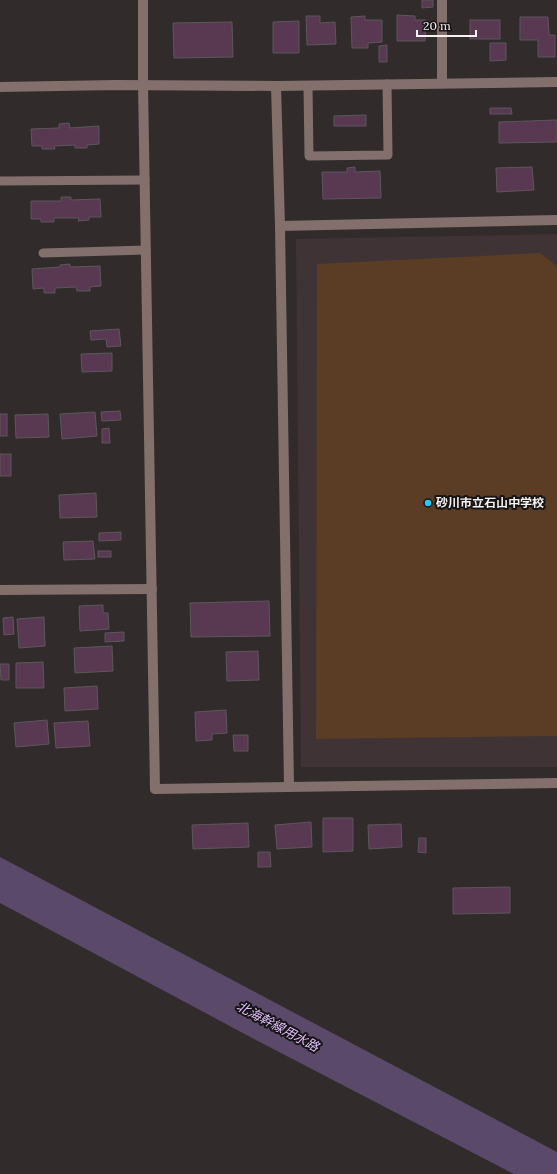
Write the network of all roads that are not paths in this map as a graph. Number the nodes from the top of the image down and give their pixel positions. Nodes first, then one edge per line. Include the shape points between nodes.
1 (143, 0) edge
2 (442, 0) edge
3 (557, 82) edge
4 (442, 83) junction
5 (387, 84) junction
6 (143, 85) junction
7 (276, 86) junction
8 (308, 86) junction
9 (0, 87) edge
10 (145, 180) junction
11 (0, 181) edge
12 (557, 220) edge
13 (280, 226) junction
14 (146, 250) junction
15 (43, 253) dead end
16 (152, 589) junction
17 (0, 590) edge
18 (557, 783) edge
19 (289, 786) junction

1 - 6 street
2 - 4 street
3 - 4 street
4 - 5 street
5 - 8 street
5 - 8 lane via 388,154 325,156 309,156
6 - 7 street
6 - 9 street
6 - 10 street
7 - 8 street
7 - 13 street
10 - 11 lane
10 - 14 street
12 - 13 street
13 - 19 street
14 - 15 lane
14 - 16 street
16 - 17 street
16 - 19 street via 155,789
18 - 19 street

